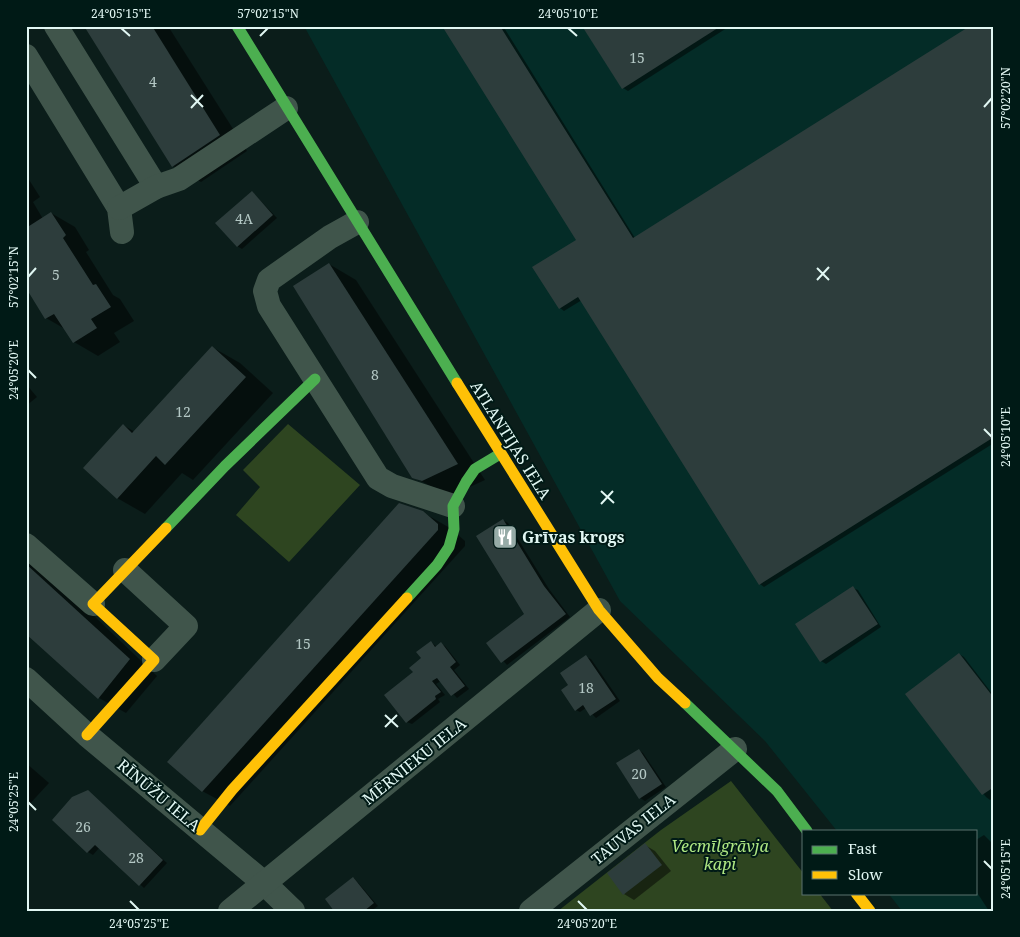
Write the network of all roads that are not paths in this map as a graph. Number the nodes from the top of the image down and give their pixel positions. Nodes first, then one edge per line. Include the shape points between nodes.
1 (56, 26) edge
2 (237, 26) edge
3 (26, 56) edge
4 (286, 108) junction
5 (156, 187) junction
6 (119, 208) junction
7 (357, 222) junction
8 (122, 232) dead end
9 (314, 379) junction
10 (500, 454) junction
11 (453, 506) junction
12 (26, 545) edge
13 (125, 570) junction
14 (93, 604) junction
15 (599, 610) junction
16 (154, 660) junction
17 (26, 678) edge
18 (88, 736) junction
19 (735, 749) junction
20 (200, 830) junction
21 (806, 830) edge
22 (264, 882) junction
23 (857, 894) edge
24 (230, 911) edge
25 (293, 911) edge
26 (531, 911) edge
27 (870, 911) edge

1 - 5 street
2 - 4 main road, ATLANTIJAS IELA
3 - 6 street
4 - 5 street via 179,179
4 - 7 main road, ATLANTIJAS IELA
5 - 6 street
6 - 8 street
7 - 9 street via 269,280 266,291 269,306
7 - 10 main road, ATLANTIJAS IELA
9 - 11 street via 378,478 392,486
9 - 13 main road
10 - 11 main road via 475,469
10 - 15 main road, ATLANTIJAS IELA
11 - 20 main road via 454,529 449,546 437,565 232,790
12 - 14 street
13 - 14 main road
13 - 16 street via 186,626
14 - 16 main road
15 - 19 main road, ATLANTIJAS IELA via 658,678
15 - 22 street, MĒRNIEKU IELA
16 - 18 main road
17 - 18 street, RĪNŪŽU IELA
18 - 20 street, RĪNŪŽU IELA
19 - 21 main road, ATLANTIJAS IELA via 777,791
19 - 26 street, TAUVAS IELA
20 - 22 street, RĪNŪŽU IELA
22 - 24 street, MĒRNIEKU IELA
22 - 25 street, RĪNŪŽU IELA
23 - 27 main road

